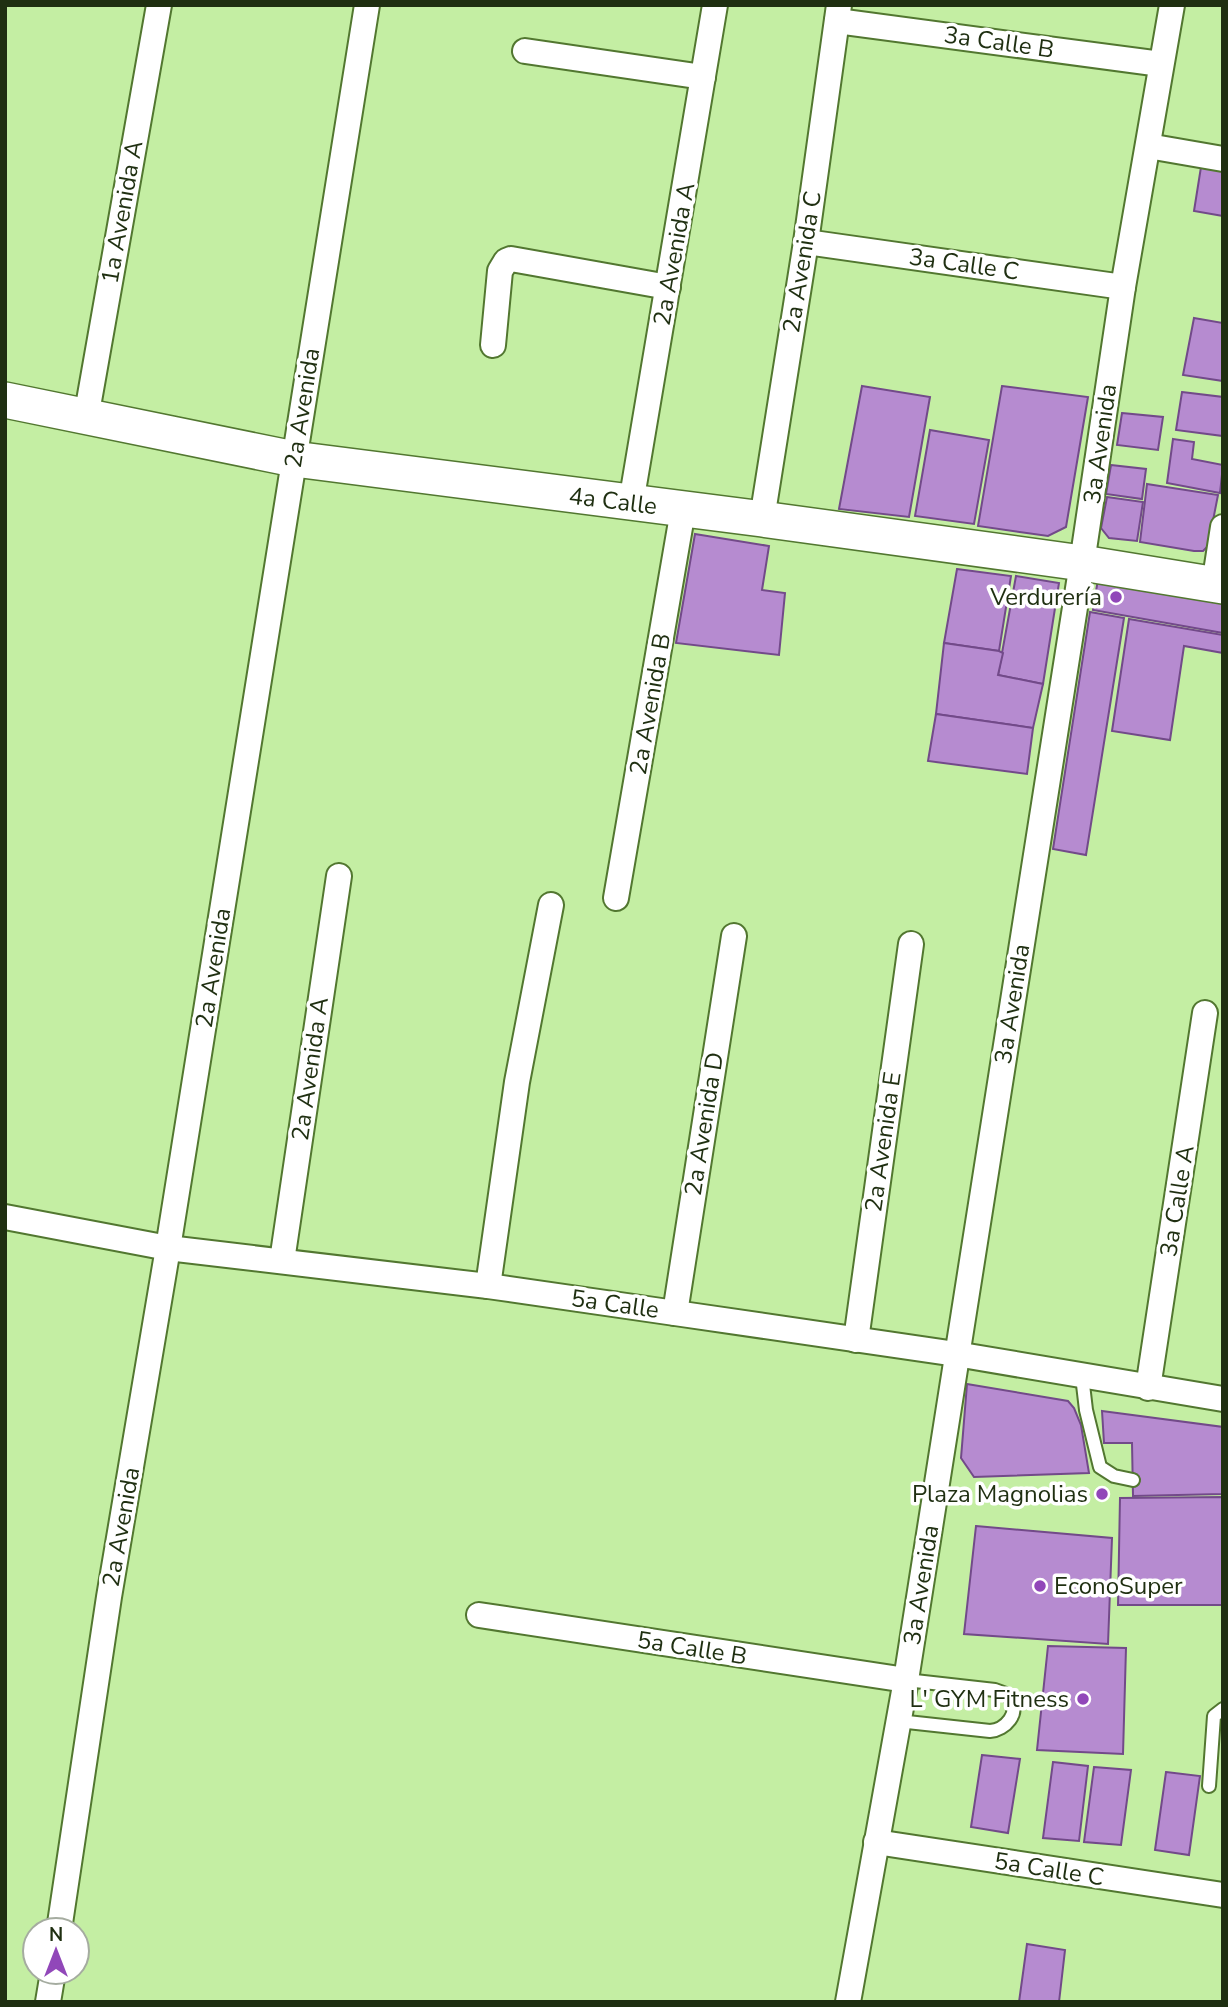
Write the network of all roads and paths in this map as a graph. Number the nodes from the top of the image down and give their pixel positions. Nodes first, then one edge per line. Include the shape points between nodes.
1 (159, 5) edge
2 (367, 5) edge
3 (715, 5) edge
4 (1172, 5) edge
5 (838, 13) edge
6 (525, 51) dead end
7 (1161, 64) junction
8 (703, 77) junction
9 (1148, 146) junction
10 (1223, 159) edge
11 (806, 242) junction
12 (668, 287) junction
13 (1123, 287) junction
14 (493, 345) dead end
15 (5, 400) edge
16 (86, 418) junction
17 (294, 459) junction
18 (631, 503) junction
19 (683, 510) junction
20 (762, 519) junction
21 (1223, 527) edge
22 (1082, 564) junction
23 (1218, 585) edge
24 (339, 876) dead end
25 (617, 898) dead end
26 (551, 905) dead end
27 (734, 936) dead end
28 (911, 944) dead end
29 (1205, 1013) dead end
30 (5, 1217) edge
31 (168, 1248) junction
32 (282, 1261) junction
33 (488, 1286) junction
34 (675, 1313) junction
35 (856, 1340) junction
36 (956, 1353) junction
37 (1082, 1376) junction
38 (1148, 1388) junction
39 (1223, 1399) edge
40 (1133, 1480) dead end
41 (479, 1615) dead end
42 (906, 1680) junction
43 (1223, 1709) edge
44 (898, 1721) junction
45 (1209, 1786) dead end
46 (876, 1842) junction
47 (1223, 1895) edge
48 (61, 1916) edge
49 (848, 2002) edge

1 - 16 street, 1a Avenida A
2 - 17 street, 2a Avenida
3 - 8 street, 2a Avenida A
4 - 7 street, 3a Avenida
5 - 7 street, 3a Calle B
5 - 11 street, 2a Avenida C
6 - 8 street
7 - 9 street, 3a Avenida
8 - 12 street, 2a Avenida A
9 - 10 street
9 - 13 street, 3a Avenida
11 - 13 street, 3a Calle C
11 - 20 street, 2a Avenida C
12 - 14 street via 511,259 500,271
12 - 18 street, 2a Avenida A
13 - 22 street, 3a Avenida
15 - 16 main road, 4a Calle
16 - 17 main road, 4a Calle
17 - 18 main road, 4a Calle
17 - 31 street, 2a Avenida
18 - 19 main road, 4a Calle
19 - 20 main road, 4a Calle
19 - 25 street, 2a Avenida B
20 - 22 main road, 4a Calle
21 - 23 street
22 - 23 main road, 4a Calle
22 - 36 street, 3a Avenida
24 - 32 street, 2a Avenida A
26 - 33 street via 517,1082
27 - 34 street, 2a Avenida D
28 - 35 street, 2a Avenida E
29 - 38 street, 3a Calle A
30 - 31 street, 5a Calle
31 - 32 street, 5a Calle
31 - 48 street, 2a Avenida
32 - 33 street, 5a Calle
33 - 34 street, 5a Calle
34 - 35 street, 5a Calle
35 - 36 street, 5a Calle
36 - 37 street, 5a Calle
36 - 42 street, 3a Avenida
37 - 38 street, 5a Calle
37 - 40 lane via 1100,1467
38 - 39 street, 5a Calle
41 - 42 street, 5a Calle B
42 - 44 street, 3a Avenida
42 - 44 lane via 995,1690 1009,1696 1012,1714 1000,1730 990,1731
43 - 45 lane via 1214,1716
44 - 46 street, 3a Avenida
46 - 47 street, 5a Calle C
46 - 49 street, 3a Avenida

